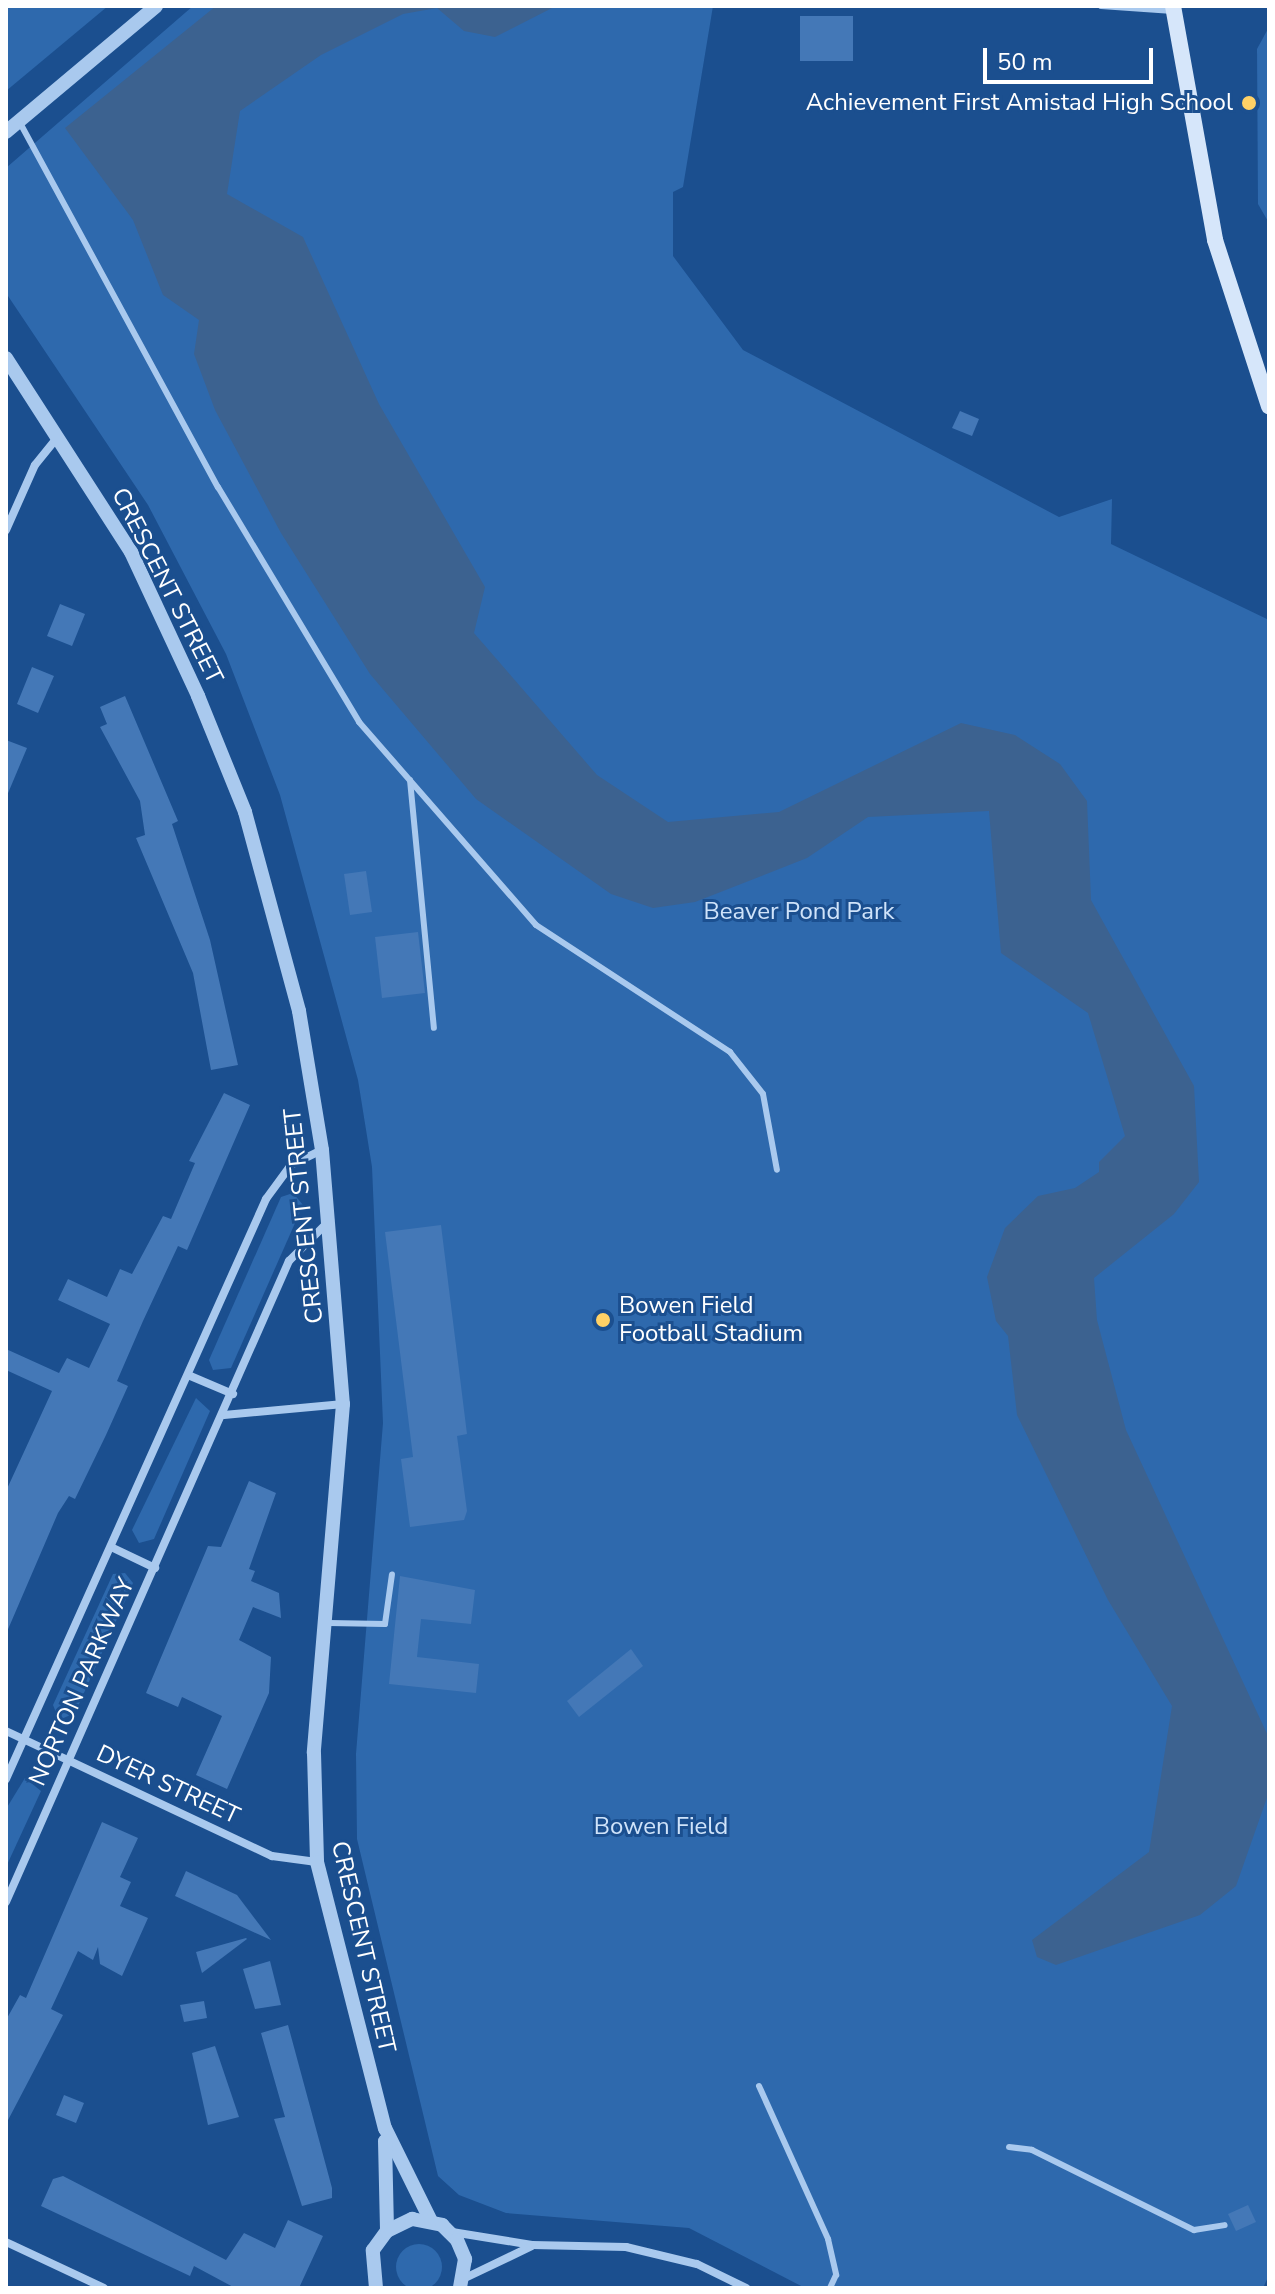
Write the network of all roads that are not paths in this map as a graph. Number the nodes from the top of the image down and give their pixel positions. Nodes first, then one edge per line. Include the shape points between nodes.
1 (156, 6) edge
2 (1101, 6) edge
3 (1173, 8) edge
4 (19, 121) junction
5 (6, 132) edge
6 (6, 358) edge
7 (1269, 406) edge
8 (58, 436) junction
9 (6, 530) edge
10 (410, 780) junction
11 (434, 1028) dead end
12 (322, 1150) junction
13 (777, 1170) dead end
14 (330, 1220) junction
15 (188, 1375) junction
16 (233, 1394) junction
17 (343, 1404) junction
18 (224, 1415) junction
19 (111, 1547) junction
20 (155, 1568) junction
21 (392, 1574) dead end
22 (329, 1623) junction
23 (6, 1731) edge
24 (24, 1739) junction
25 (68, 1760) junction
26 (6, 1779) edge
27 (317, 1862) junction
28 (6, 1902) edge
29 (759, 2086) dead end
30 (385, 2128) junction
31 (1009, 2147) dead end
32 (431, 2221) junction
33 (1225, 2225) dead end
34 (387, 2231) junction
35 (450, 2232) junction
36 (6, 2242) edge
37 (532, 2245) junction
38 (462, 2284) edge
39 (374, 2287) edge
40 (104, 2288) edge
41 (746, 2288) edge
42 (830, 2288) edge

1 - 4 street
2 - 3 lane
3 - 7 main road via 1215,240
4 - 5 street
4 - 10 lane via 316,653 359,722
6 - 8 street, CRESCENT STREET
8 - 9 street via 35,465
8 - 12 street, CRESCENT STREET via 131,552 245,812 299,1011
10 - 11 lane
10 - 13 lane via 536,925 730,1052 763,1094
12 - 14 street, CRESCENT STREET
12 - 15 street, NORTON PARKWAY via 278,1178
14 - 16 street, NORTON PARKWAY via 289,1261
14 - 17 street, CRESCENT STREET
15 - 16 street
15 - 19 street, NORTON PARKWAY
16 - 18 street, NORTON PARKWAY
17 - 18 street
17 - 22 street, CRESCENT STREET
18 - 20 street, NORTON PARKWAY
19 - 20 street, NORTON PARKWAY
19 - 24 street, NORTON PARKWAY
20 - 25 street, NORTON PARKWAY
21 - 22 lane via 385,1624
22 - 27 street, CRESCENT STREET via 314,1753
23 - 24 street, DYER STREET
24 - 25 street, DYER STREET
24 - 26 street, NORTON PARKWAY
25 - 27 street, DYER STREET via 272,1856
25 - 28 street, NORTON PARKWAY
27 - 30 street, CRESCENT STREET
29 - 42 lane via 828,2239 836,2275
30 - 32 street, CRESCENT STREET
30 - 34 street, CRESCENT STREET
31 - 33 lane via 1032,2150 1194,2230
32 - 34 street via 412,2219
32 - 35 street
34 - 39 street via 373,2250
35 - 37 street
35 - 38 street via 462,2249
36 - 40 street
37 - 38 street
37 - 41 street via 636,2249 697,2264

